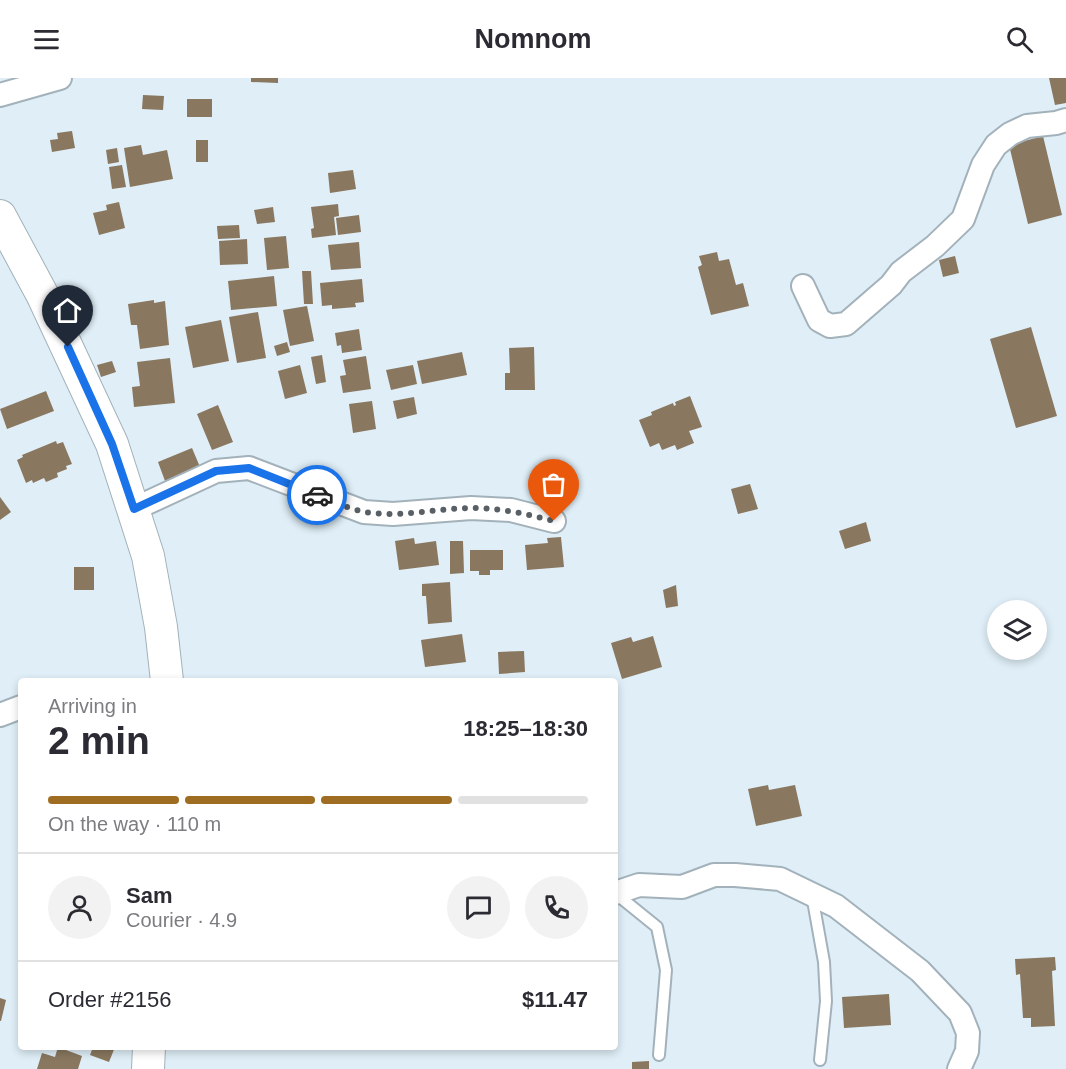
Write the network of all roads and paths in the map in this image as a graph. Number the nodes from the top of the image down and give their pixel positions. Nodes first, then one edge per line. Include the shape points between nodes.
1 (60, 78) edge
2 (0, 95) edge
3 (1066, 120) edge
4 (0, 216) edge
5 (803, 286) dead end
6 (134, 509) junction
7 (554, 521) dead end
8 (164, 678) edge
9 (18, 708) edge
10 (0, 715) edge
11 (618, 892) edge
12 (812, 894) junction
13 (618, 895) edge
14 (149, 1050) edge
15 (659, 1055) dead end
16 (820, 1060) dead end
17 (148, 1069) edge
18 (959, 1069) edge

1 - 2 street
3 - 5 street via 1027,126 996,145 983,165 963,219 846,324 830,326 819,320
4 - 6 street via 76,363 112,444
6 - 7 street via 216,471 249,468 364,512 393,514 471,508 511,510
6 - 8 street via 148,556
9 - 10 street
11 - 12 street via 639,885 682,887 714,875 735,875 780,879
12 - 16 lane via 824,962 826,1001
12 - 18 street via 836,906 920,971 960,1013 968,1033 967,1051
13 - 15 lane via 657,927 666,970
14 - 17 street

